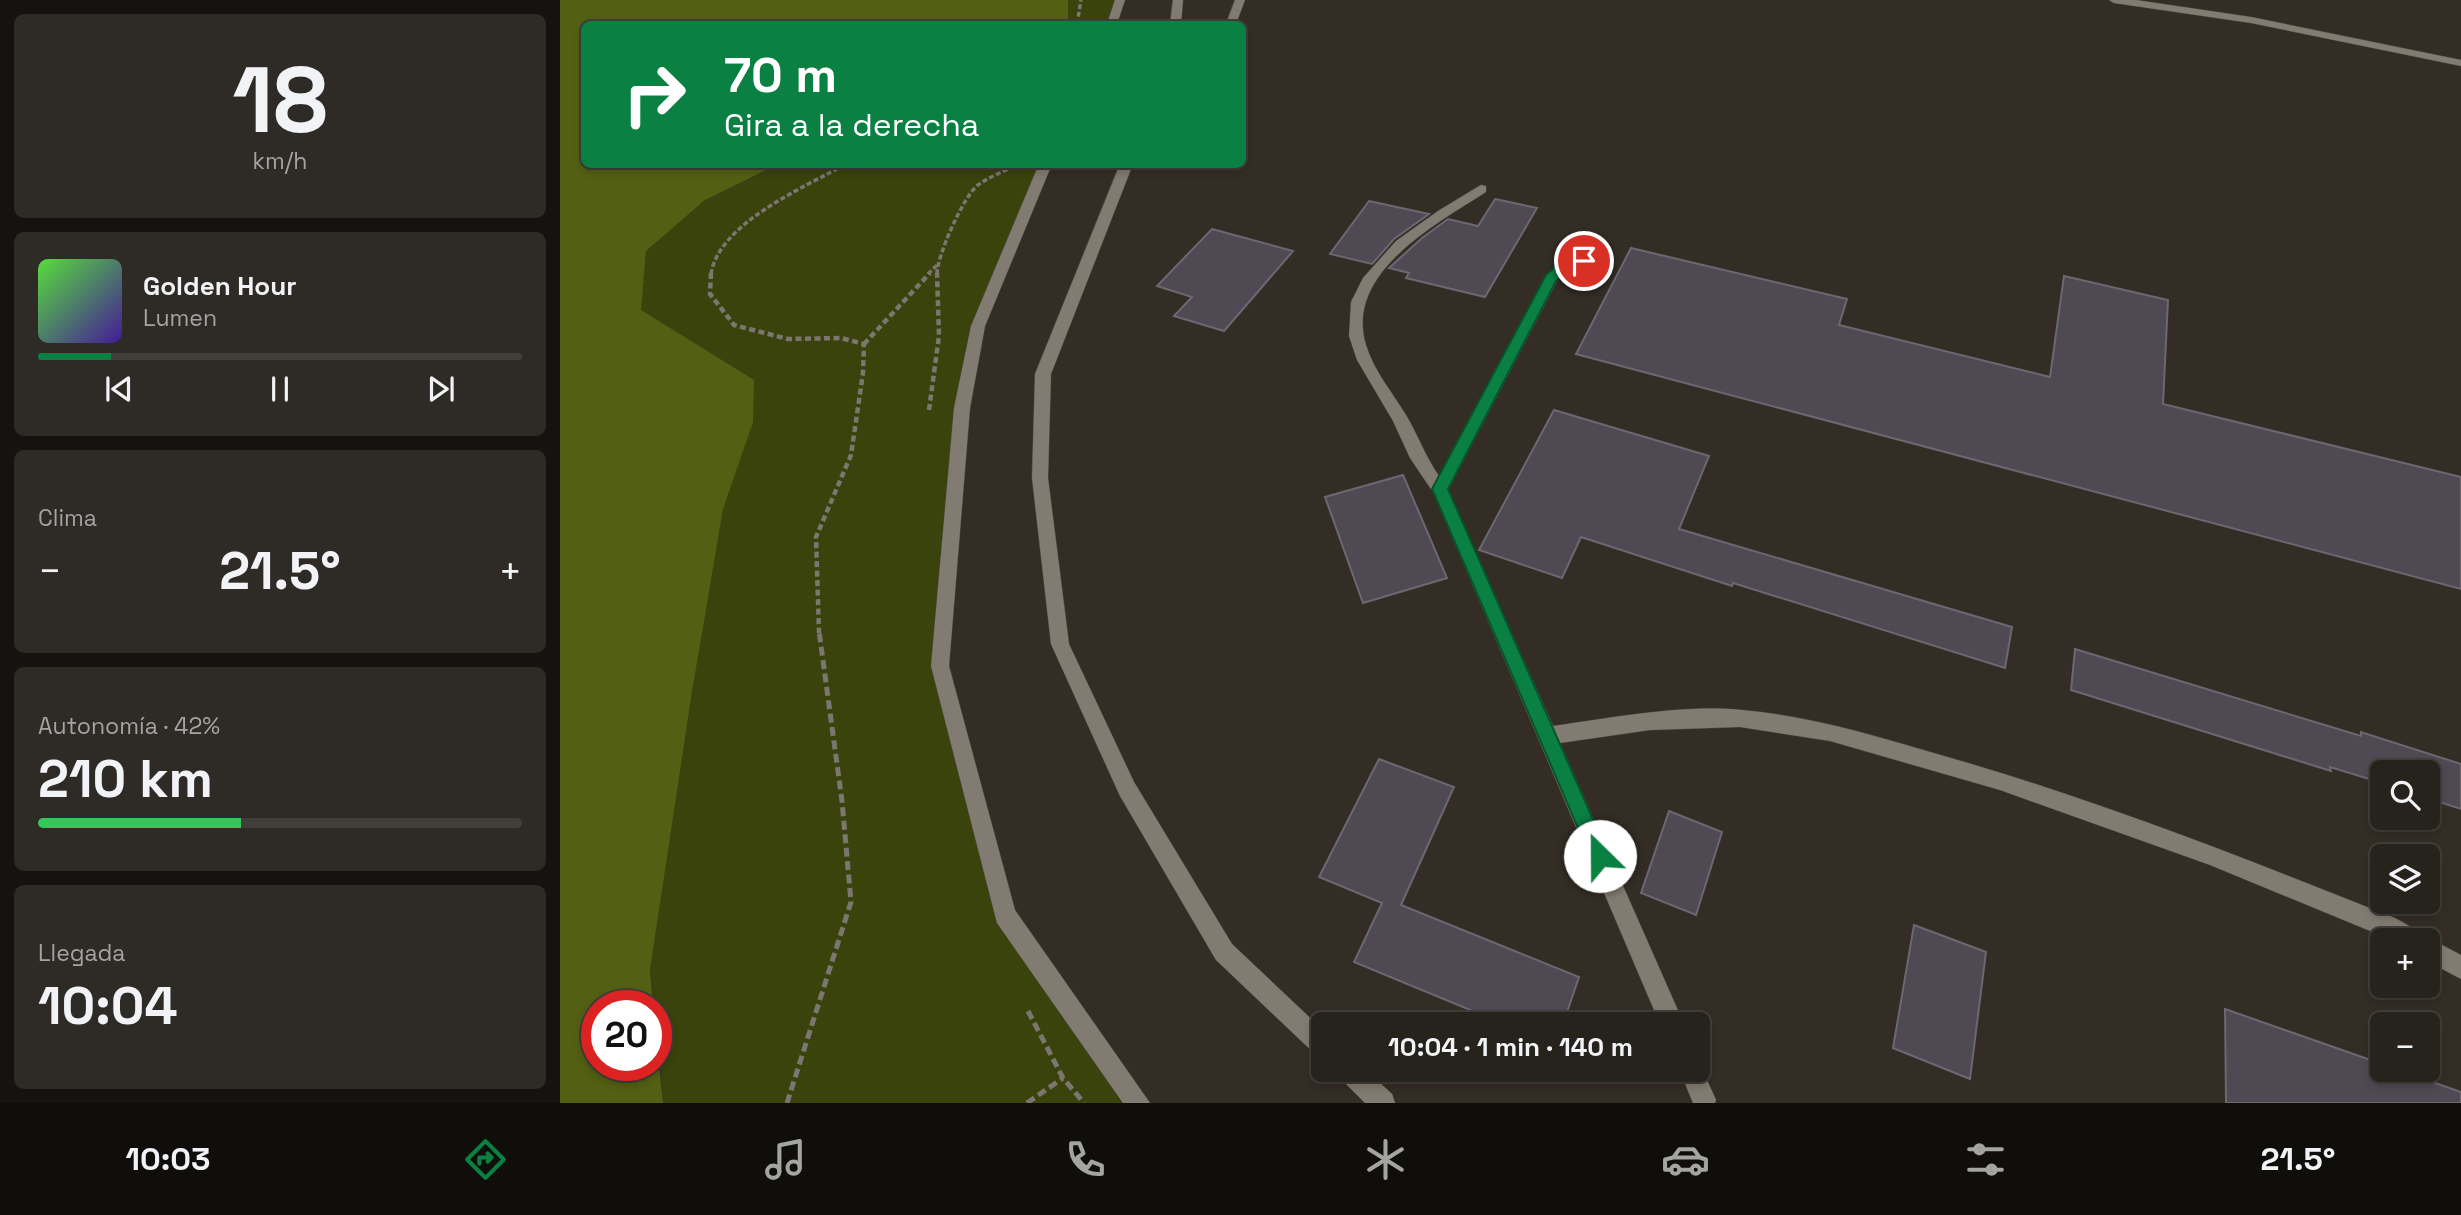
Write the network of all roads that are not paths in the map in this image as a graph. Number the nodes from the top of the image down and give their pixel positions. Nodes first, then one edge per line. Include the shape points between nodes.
1 (1120, 0) edge
2 (1178, 0) edge
3 (1240, 0) edge
4 (2115, 0) edge
5 (1113, 21) edge
6 (1176, 21) edge
7 (1232, 21) edge
8 (2461, 63) edge
9 (1044, 168) edge
10 (1125, 168) edge
11 (1481, 189) dead end
12 (1584, 261) dead end
13 (1440, 489) junction
14 (1548, 736) junction
15 (2392, 928) edge
16 (2440, 956) edge
17 (2461, 968) edge
18 (1667, 1012) edge
19 (1311, 1035) edge
20 (1361, 1082) edge
21 (1696, 1082) edge
22 (1704, 1100) dead end
23 (1138, 1103) edge
24 (1383, 1103) edge

1 - 5 street
2 - 6 street
3 - 7 street
4 - 8 street via 2251,20
9 - 23 street via 978,326 962,408 940,666 1005,915
10 - 19 street via 1043,374 1040,478 1060,644 1127,789 1224,952
11 - 13 street via 1410,235 1379,268 1358,298 1354,326 1372,376
12 - 13 street via 1565,266 1551,278
13 - 14 street
14 - 15 street via 1650,721 1740,718 1830,732 2000,781 2198,851
14 - 18 street
16 - 17 street
20 - 24 street
21 - 22 street

